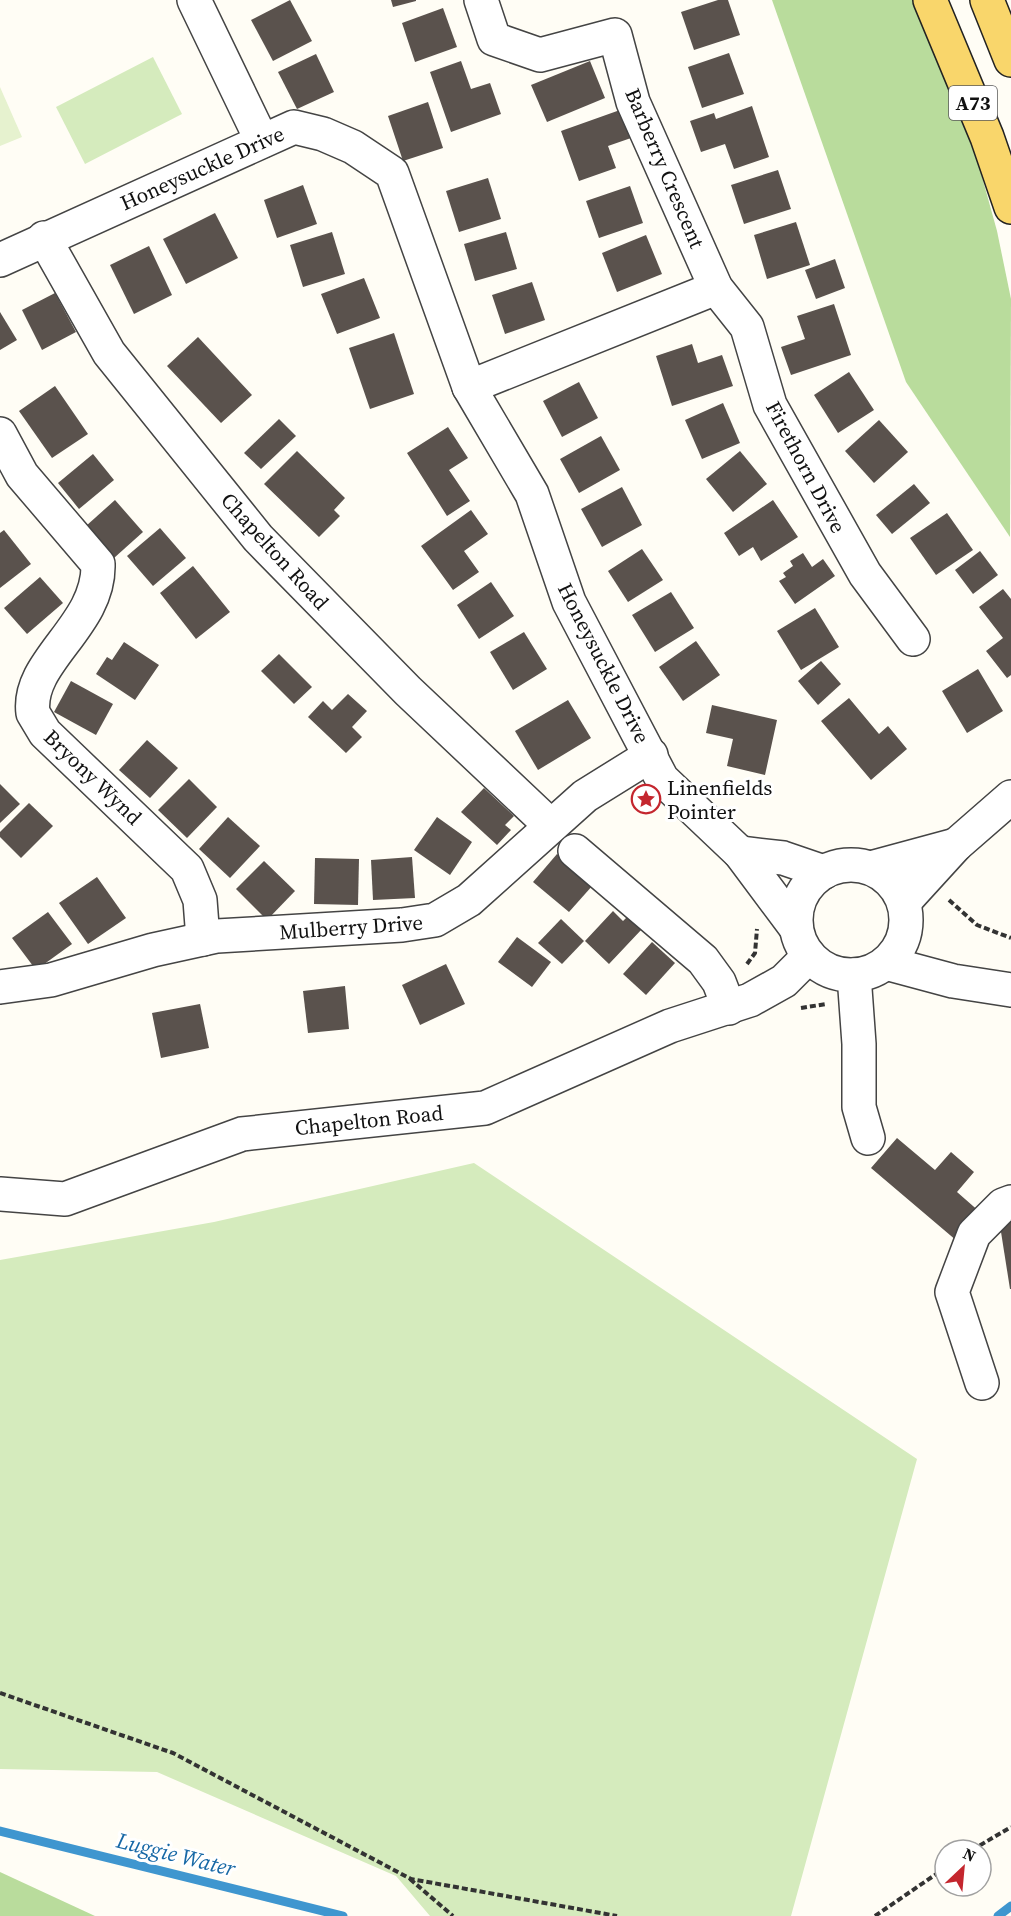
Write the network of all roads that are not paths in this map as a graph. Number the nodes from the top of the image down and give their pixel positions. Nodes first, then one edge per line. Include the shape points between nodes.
1 (194, 0) edge
2 (481, 0) edge
3 (930, 0) edge
4 (987, 0) edge
5 (1011, 60) edge
6 (262, 141) junction
7 (1011, 207) edge
8 (44, 238) junction
9 (0, 260) edge
10 (716, 288) junction
11 (469, 387) junction
12 (0, 434) edge
13 (913, 639) dead end
14 (651, 755) junction
15 (1011, 796) edge
16 (551, 826) junction
17 (956, 845) junction
18 (574, 851) dead end
19 (740, 853) junction
20 (872, 868) junction
21 (824, 872) junction
22 (914, 891) junction
23 (203, 939) junction
24 (803, 942) junction
25 (886, 963) junction
26 (854, 975) junction
27 (0, 987) edge
28 (1011, 990) edge
29 (729, 1008) junction
30 (867, 1138) dead end
31 (0, 1194) edge
32 (1011, 1202) edge
33 (982, 1383) dead end

1 - 6 street
2 - 10 street, Barberry Crescent via 494,39 540,55 615,35 633,102
3 - 7 main road, A73 via 987,137
4 - 5 main road, A73
6 - 8 street, Honeysuckle Drive
6 - 11 street, Honeysuckle Drive via 294,127 323,134 353,147 392,173
8 - 9 street, Honeysuckle Drive
8 - 16 street, Chapelton Road via 109,353 258,538 408,691
10 - 11 street
10 - 13 street, Firethorn Drive via 747,327 770,405 865,574
11 - 14 street, Honeysuckle Drive via 532,494 569,602
12 - 23 street, Bryony Wynd via 22,475 98,564 89,608 37,682 33,713 45,733 187,869 200,900
14 - 16 street, Mulberry Drive via 585,796
14 - 19 street, Honeysuckle Drive via 662,779
15 - 17 street
16 - 23 street, Mulberry Drive via 469,900 435,920
17 - 20 street
17 - 22 street
18 - 29 street via 703,960 719,982
19 - 21 street via 783,858
19 - 24 street, Honeysuckle Drive
20 - 21 street via 839,866
20 - 22 street via 896,888
21 - 24 street via 801,896 796,912
22 - 25 street via 904,935
23 - 27 street, Mulberry Drive via 51,980
24 - 26 street via 822,967 837,974
24 - 29 street, Chapelton Road via 784,981
25 - 26 street via 871,972
25 - 28 street via 953,981
26 - 30 street via 858,1107
29 - 31 street, Chapelton Road via 670,1026 485,1108 242,1134 65,1199
32 - 33 street via 974,1234 952,1292

